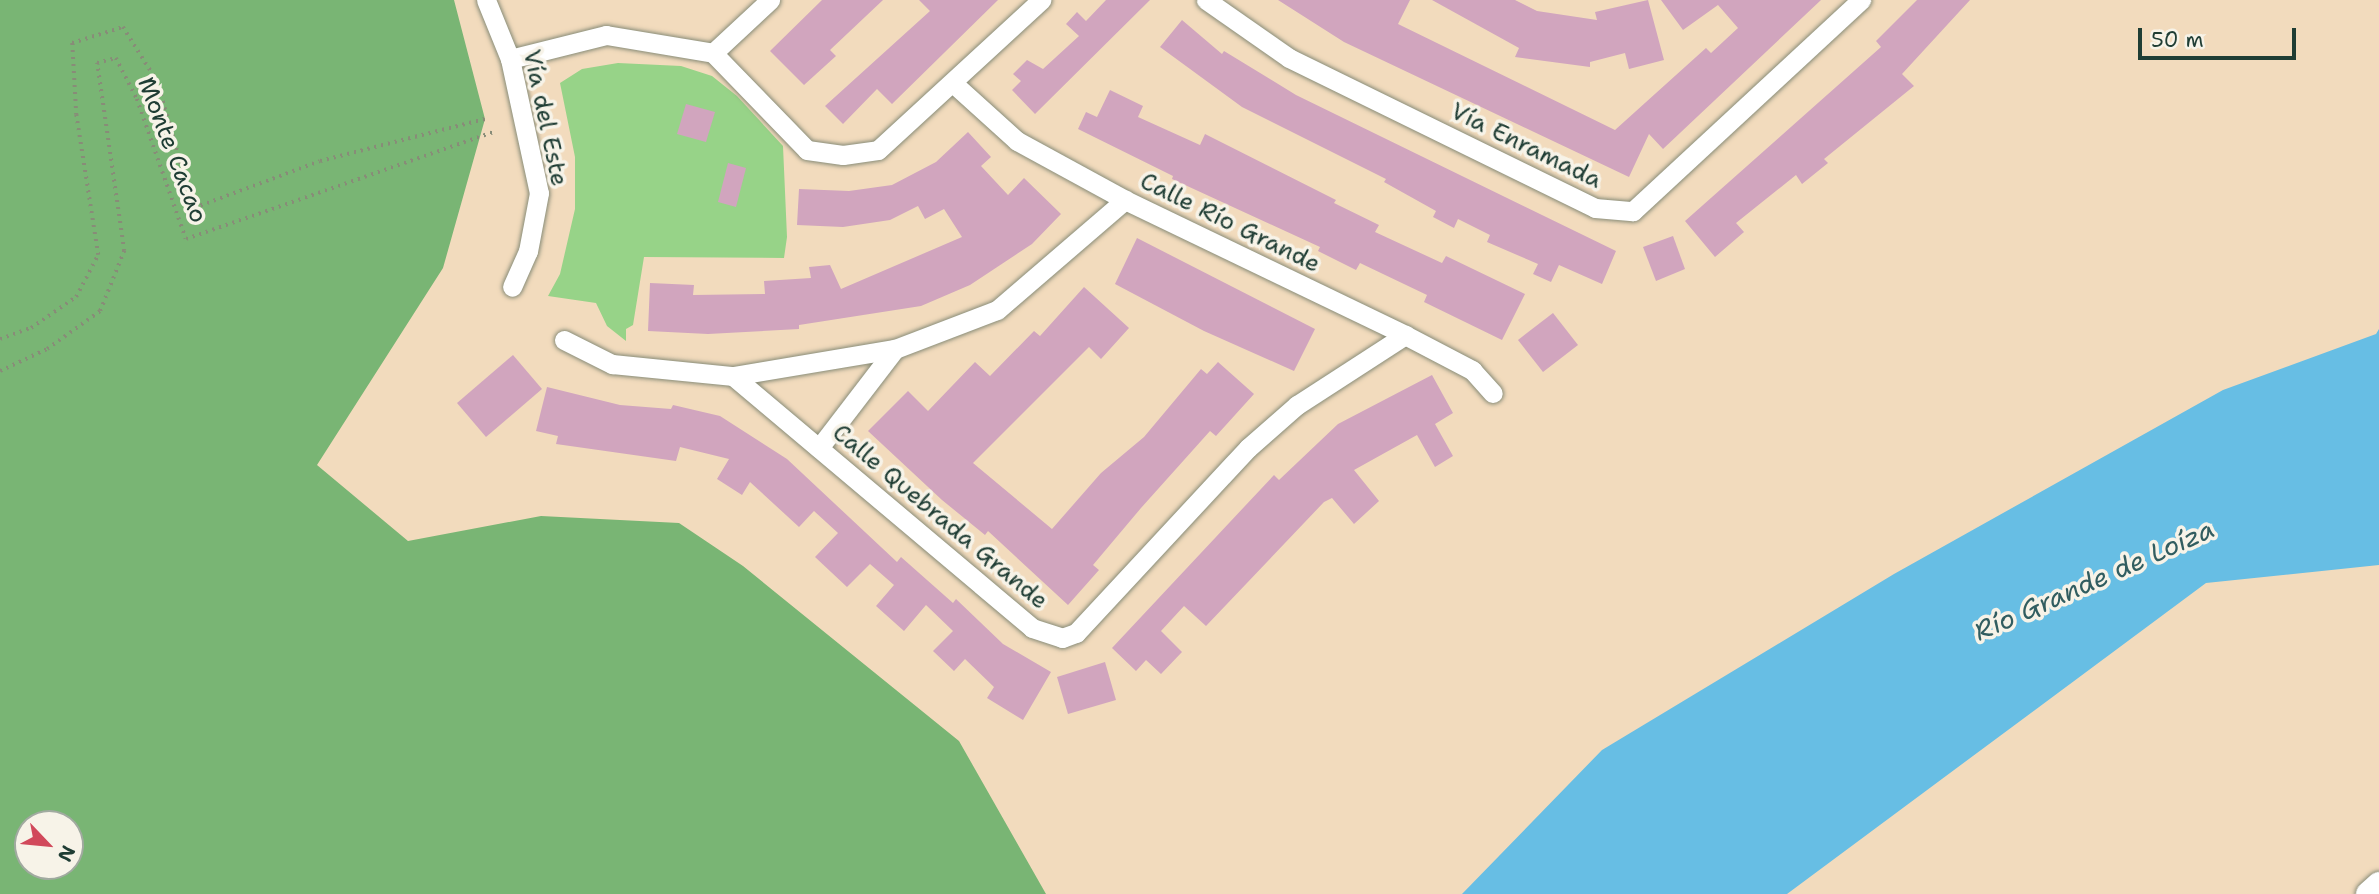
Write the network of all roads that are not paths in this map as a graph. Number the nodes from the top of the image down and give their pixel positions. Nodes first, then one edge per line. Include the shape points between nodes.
1 (486, 0) edge
2 (770, 0) edge
3 (1041, 0) edge
4 (1206, 0) edge
5 (1861, 0) edge
6 (713, 54) junction
7 (510, 59) junction
8 (954, 84) junction
9 (1125, 200) junction
10 (512, 287) dead end
11 (1405, 335) junction
12 (564, 340) dead end
13 (895, 349) junction
14 (733, 376) junction
15 (1493, 393) dead end
16 (819, 448) junction
17 (2379, 884) edge
18 (2368, 894) edge

1 - 7 street, Vía del Este
2 - 6 street
3 - 8 street
4 - 5 street, Vía Enramada via 1289,58 1595,208 1633,211
6 - 7 street via 606,34
6 - 8 street via 807,150 843,155 878,150
7 - 10 street, Vía del Este via 539,193 528,251
8 - 9 street, Calle Río Grande via 1017,141
9 - 11 street, Calle Río Grande
9 - 13 street via 997,310
11 - 15 street, Calle Río Grande via 1472,370
11 - 16 street, Calle Quebrada Grande via 1277,422 1076,633 1062,638 1032,628
12 - 14 street via 612,364
13 - 14 street
13 - 16 street
14 - 16 street, Calle Quebrada Grande
17 - 18 street

